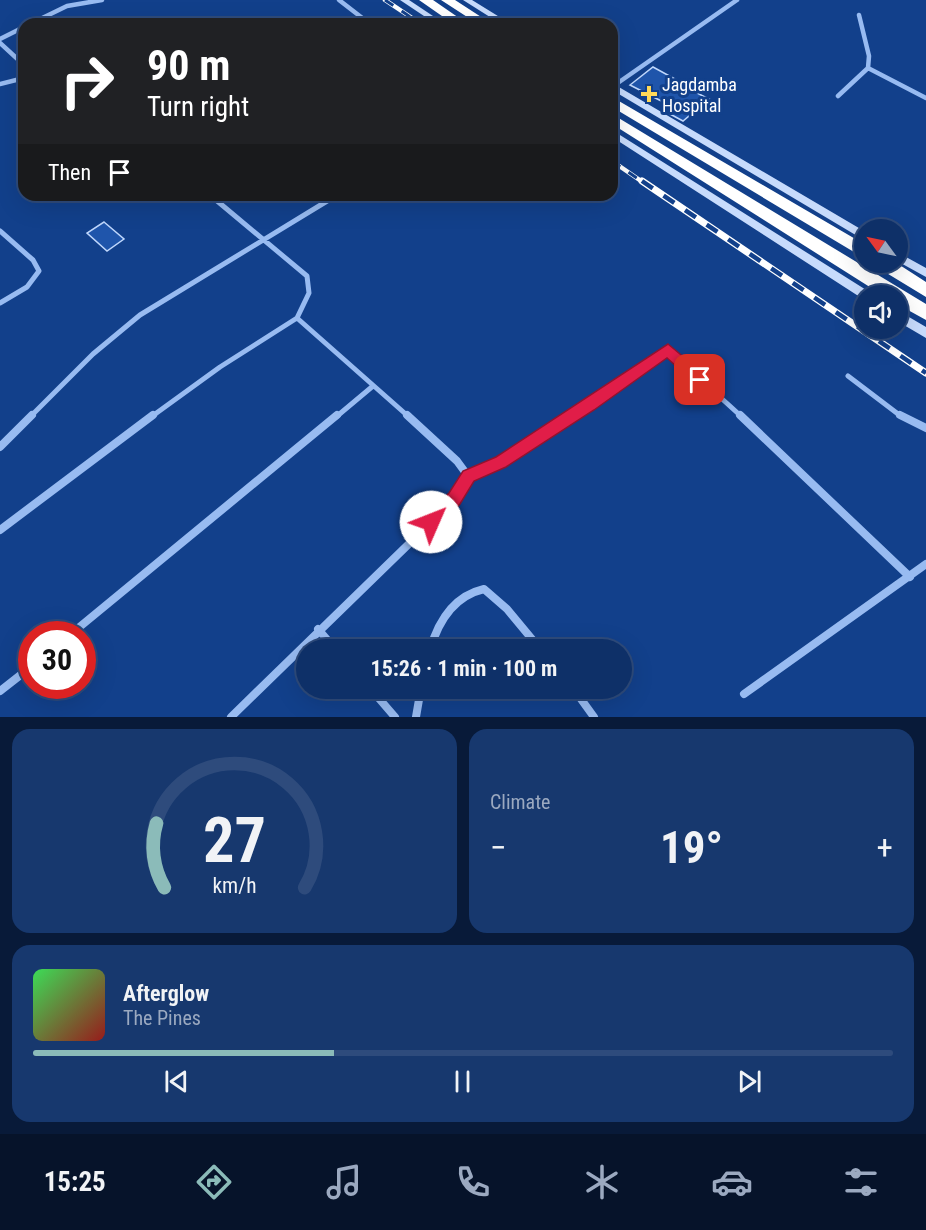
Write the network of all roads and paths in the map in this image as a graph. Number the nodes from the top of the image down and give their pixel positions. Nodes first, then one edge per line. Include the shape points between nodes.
1 (102, 0) edge
2 (339, 0) edge
3 (404, 0) edge
4 (425, 0) edge
5 (447, 0) edge
6 (467, 0) edge
7 (737, 0) edge
8 (859, 15) dead end
9 (42, 18) edge
10 (362, 18) edge
11 (432, 18) edge
12 (454, 18) edge
13 (476, 18) edge
14 (497, 18) edge
15 (18, 30) edge
16 (0, 41) edge
17 (18, 59) edge
18 (868, 68) junction
19 (18, 80) edge
20 (618, 83) edge
21 (0, 84) edge
22 (618, 91) edge
23 (838, 96) dead end
24 (926, 98) edge
25 (618, 105) edge
26 (618, 122) edge
27 (618, 137) edge
28 (217, 201) edge
29 (326, 201) edge
30 (854, 230) edge
31 (0, 231) edge
32 (263, 238) junction
33 (854, 246) edge
34 (908, 262) edge
35 (899, 273) edge
36 (926, 273) edge
37 (854, 288) edge
38 (926, 290) edge
39 (0, 303) edge
40 (926, 313) edge
41 (297, 318) junction
42 (908, 322) edge
43 (926, 333) edge
44 (848, 376) dead end
45 (373, 386) junction
46 (926, 428) edge
47 (0, 447) edge
48 (468, 476) junction
49 (0, 530) edge
50 (926, 564) edge
51 (910, 577) junction
52 (87, 621) edge
53 (318, 629) junction
54 (327, 639) edge
55 (434, 639) edge
56 (532, 639) edge
57 (18, 677) edge
58 (0, 691) edge
59 (744, 694) dead end
60 (379, 699) edge
61 (419, 699) edge
62 (581, 699) edge
63 (231, 717) edge
64 (395, 717) edge
65 (416, 717) edge
66 (594, 717) edge

1 - 9 street via 67,6
2 - 10 street
3 - 11 street
4 - 12 highway
5 - 13 highway
6 - 14 street
7 - 20 street
8 - 18 street
15 - 16 street
16 - 17 street
18 - 23 street
18 - 24 street
19 - 21 street
22 - 30 street
25 - 33 highway
26 - 40 highway
27 - 37 street
28 - 32 street
29 - 32 street
31 - 39 street via 33,260 39,272 27,287
32 - 41 street via 307,276 311,286
32 - 47 street via 117,333
34 - 36 street
35 - 38 highway
41 - 45 street
41 - 49 street via 206,378
42 - 43 street
44 - 46 street via 909,421
45 - 48 street
45 - 52 street
48 - 51 street via 501,462 668,350
48 - 53 street via 455,499
50 - 51 street
51 - 59 street
53 - 54 street
53 - 63 street
55 - 56 street via 439,625 462,598 472,590 484,589
57 - 58 street
60 - 64 street
61 - 65 street
62 - 66 street

